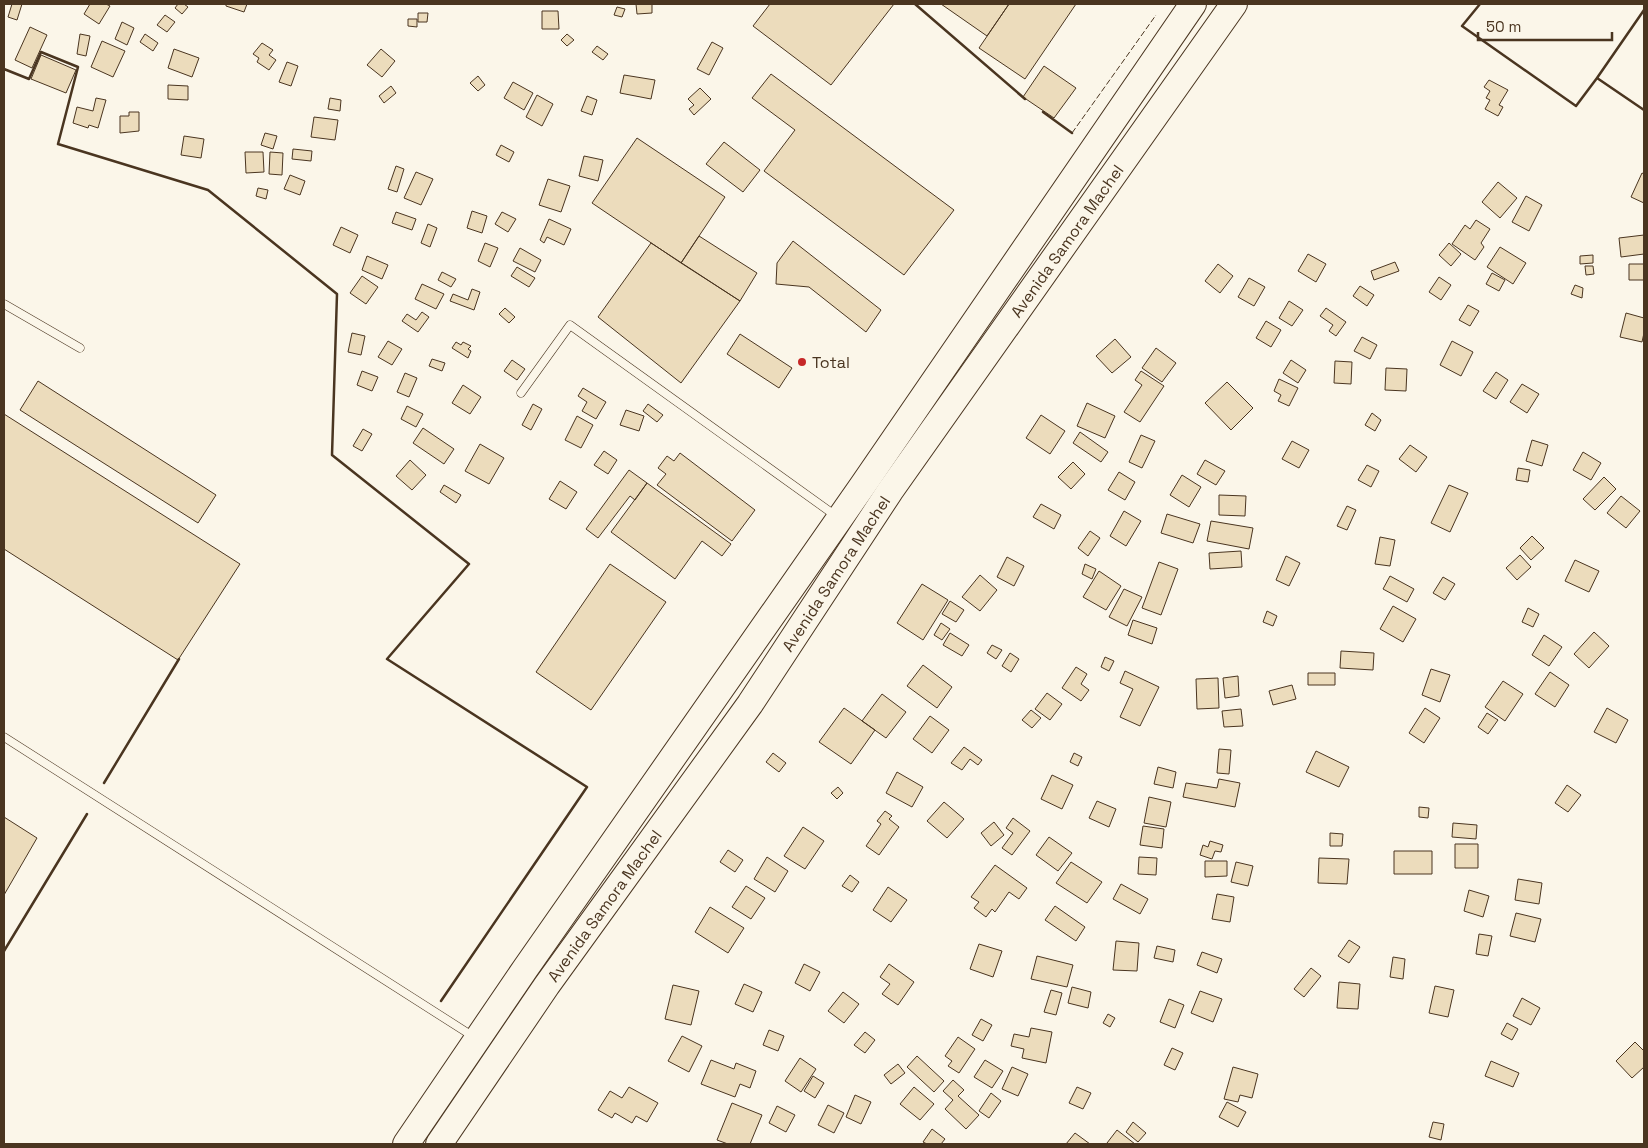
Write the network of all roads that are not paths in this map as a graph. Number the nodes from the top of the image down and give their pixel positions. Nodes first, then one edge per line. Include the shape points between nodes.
1 (1191, 4) edge
2 (1234, 4) edge
3 (4, 304) edge
4 (80, 348) dead end
5 (521, 393) dead end
6 (839, 519) junction
7 (4, 738) edge
8 (478, 1040) junction
9 (406, 1144) edge
10 (439, 1144) edge

1 - 6 highway, Avenida Samora Machel
2 - 10 highway, Avenida Samora Machel via 896,483 750,704 547,985
3 - 4 lane
5 - 6 lane via 570,325
6 - 8 highway, Avenida Samora Machel
7 - 8 lane
8 - 9 highway, Avenida Samora Machel

